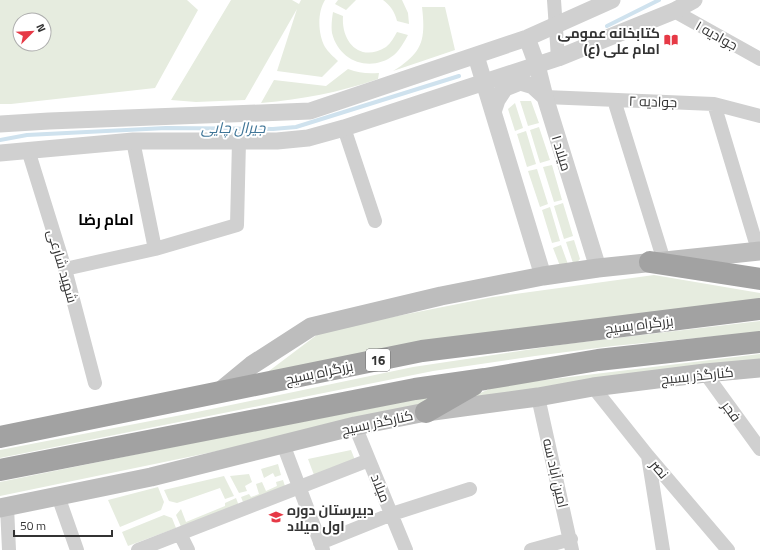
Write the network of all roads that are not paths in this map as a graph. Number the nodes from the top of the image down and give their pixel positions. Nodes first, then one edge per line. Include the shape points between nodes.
1 (554, 0) edge
2 (612, 0) edge
3 (694, 0) edge
4 (674, 11) junction
5 (556, 26) junction
6 (527, 38) junction
7 (476, 56) junction
8 (558, 58) junction
9 (760, 59) edge
10 (537, 65) junction
11 (484, 82) junction
12 (545, 97) junction
13 (614, 100) junction
14 (714, 104) junction
15 (493, 112) junction
16 (760, 116) edge
17 (0, 124) edge
18 (344, 128) junction
19 (133, 141) junction
20 (239, 141) junction
21 (28, 150) junction
22 (0, 153) edge
23 (375, 221) dead end
24 (755, 244) edge
25 (154, 249) junction
26 (657, 262) junction
27 (598, 268) junction
28 (65, 269) junction
29 (543, 276) junction
30 (760, 279) edge
31 (760, 309) edge
32 (760, 342) edge
33 (760, 368) edge
34 (704, 373) junction
35 (485, 379) junction
36 (95, 383) dead end
37 (593, 387) junction
38 (217, 394) junction
39 (538, 396) junction
40 (426, 412) junction
41 (355, 426) junction
42 (0, 428) edge
43 (27, 432) junction
44 (0, 437) edge
45 (283, 444) junction
46 (760, 449) edge
47 (648, 456) junction
48 (369, 460) junction
49 (0, 470) edge
50 (299, 487) junction
51 (470, 489) dead end
52 (58, 496) junction
53 (3, 508) edge
54 (392, 514) junction
55 (180, 534) junction
56 (572, 544) edge
57 (322, 547) edge
58 (9, 550) edge
59 (77, 550) edge
60 (138, 550) edge
61 (188, 550) edge
62 (406, 550) edge
63 (531, 550) edge
64 (663, 550) edge
65 (728, 550) edge

1 - 5 street
2 - 5 street
3 - 4 street
4 - 8 street
4 - 9 street, جوادیه ۱
5 - 6 street
5 - 8 street
6 - 7 street
6 - 10 street, میلاد ۱
7 - 11 street
7 - 17 street via 310,111
8 - 10 street
10 - 11 street
10 - 12 street, میلاد ۱
11 - 15 street
11 - 18 street
12 - 13 street, جوادیه ۲
12 - 15 street via 534,86 520,82 505,88
12 - 27 street, میلاد ۱
13 - 14 street, جوادیه ۲
13 - 26 street
14 - 16 street, جوادیه ۲
14 - 24 street
15 - 29 street
18 - 20 street via 308,138
18 - 23 street
19 - 20 street
19 - 21 street
19 - 25 street
20 - 25 street via 237,225
21 - 22 street
21 - 28 street, شهید شارعی
24 - 26 main road
25 - 28 street
26 - 27 main road
26 - 30 highway
27 - 29 main road
28 - 36 street, شهید شارعی
29 - 38 main road via 440,296 311,327 252,365
31 - 38 highway, بزرگراه بسیج / 16 via 422,351
32 - 35 highway via 598,360
33 - 34 main road, کنارگذر بسیج
34 - 37 main road, کنارگذر بسیج
34 - 46 street, فجر
35 - 40 highway
35 - 49 highway via 415,388
37 - 39 main road, کنارگذر بسیج
37 - 47 street, نصر
38 - 43 highway, بزرگراه بسیج / 16
39 - 40 main road, کنارگذر بسیج
39 - 56 street, امین آباد سه
40 - 41 main road, کنارگذر بسیج
41 - 45 main road, کنارگذر بسیج
41 - 48 street, میلاد
42 - 43 main road
43 - 44 highway, بزرگراه بسیج / 16
45 - 50 street
45 - 52 main road, کنارگذر بسیج via 152,477
47 - 64 street
47 - 65 street, نصر
48 - 50 street
48 - 54 street, میلاد
50 - 55 street
50 - 57 street
51 - 54 street
52 - 53 main road, کنارگذر بسیج
52 - 59 street
53 - 58 street
54 - 57 street
54 - 62 street, میلاد
55 - 60 street
55 - 61 street
56 - 63 street

